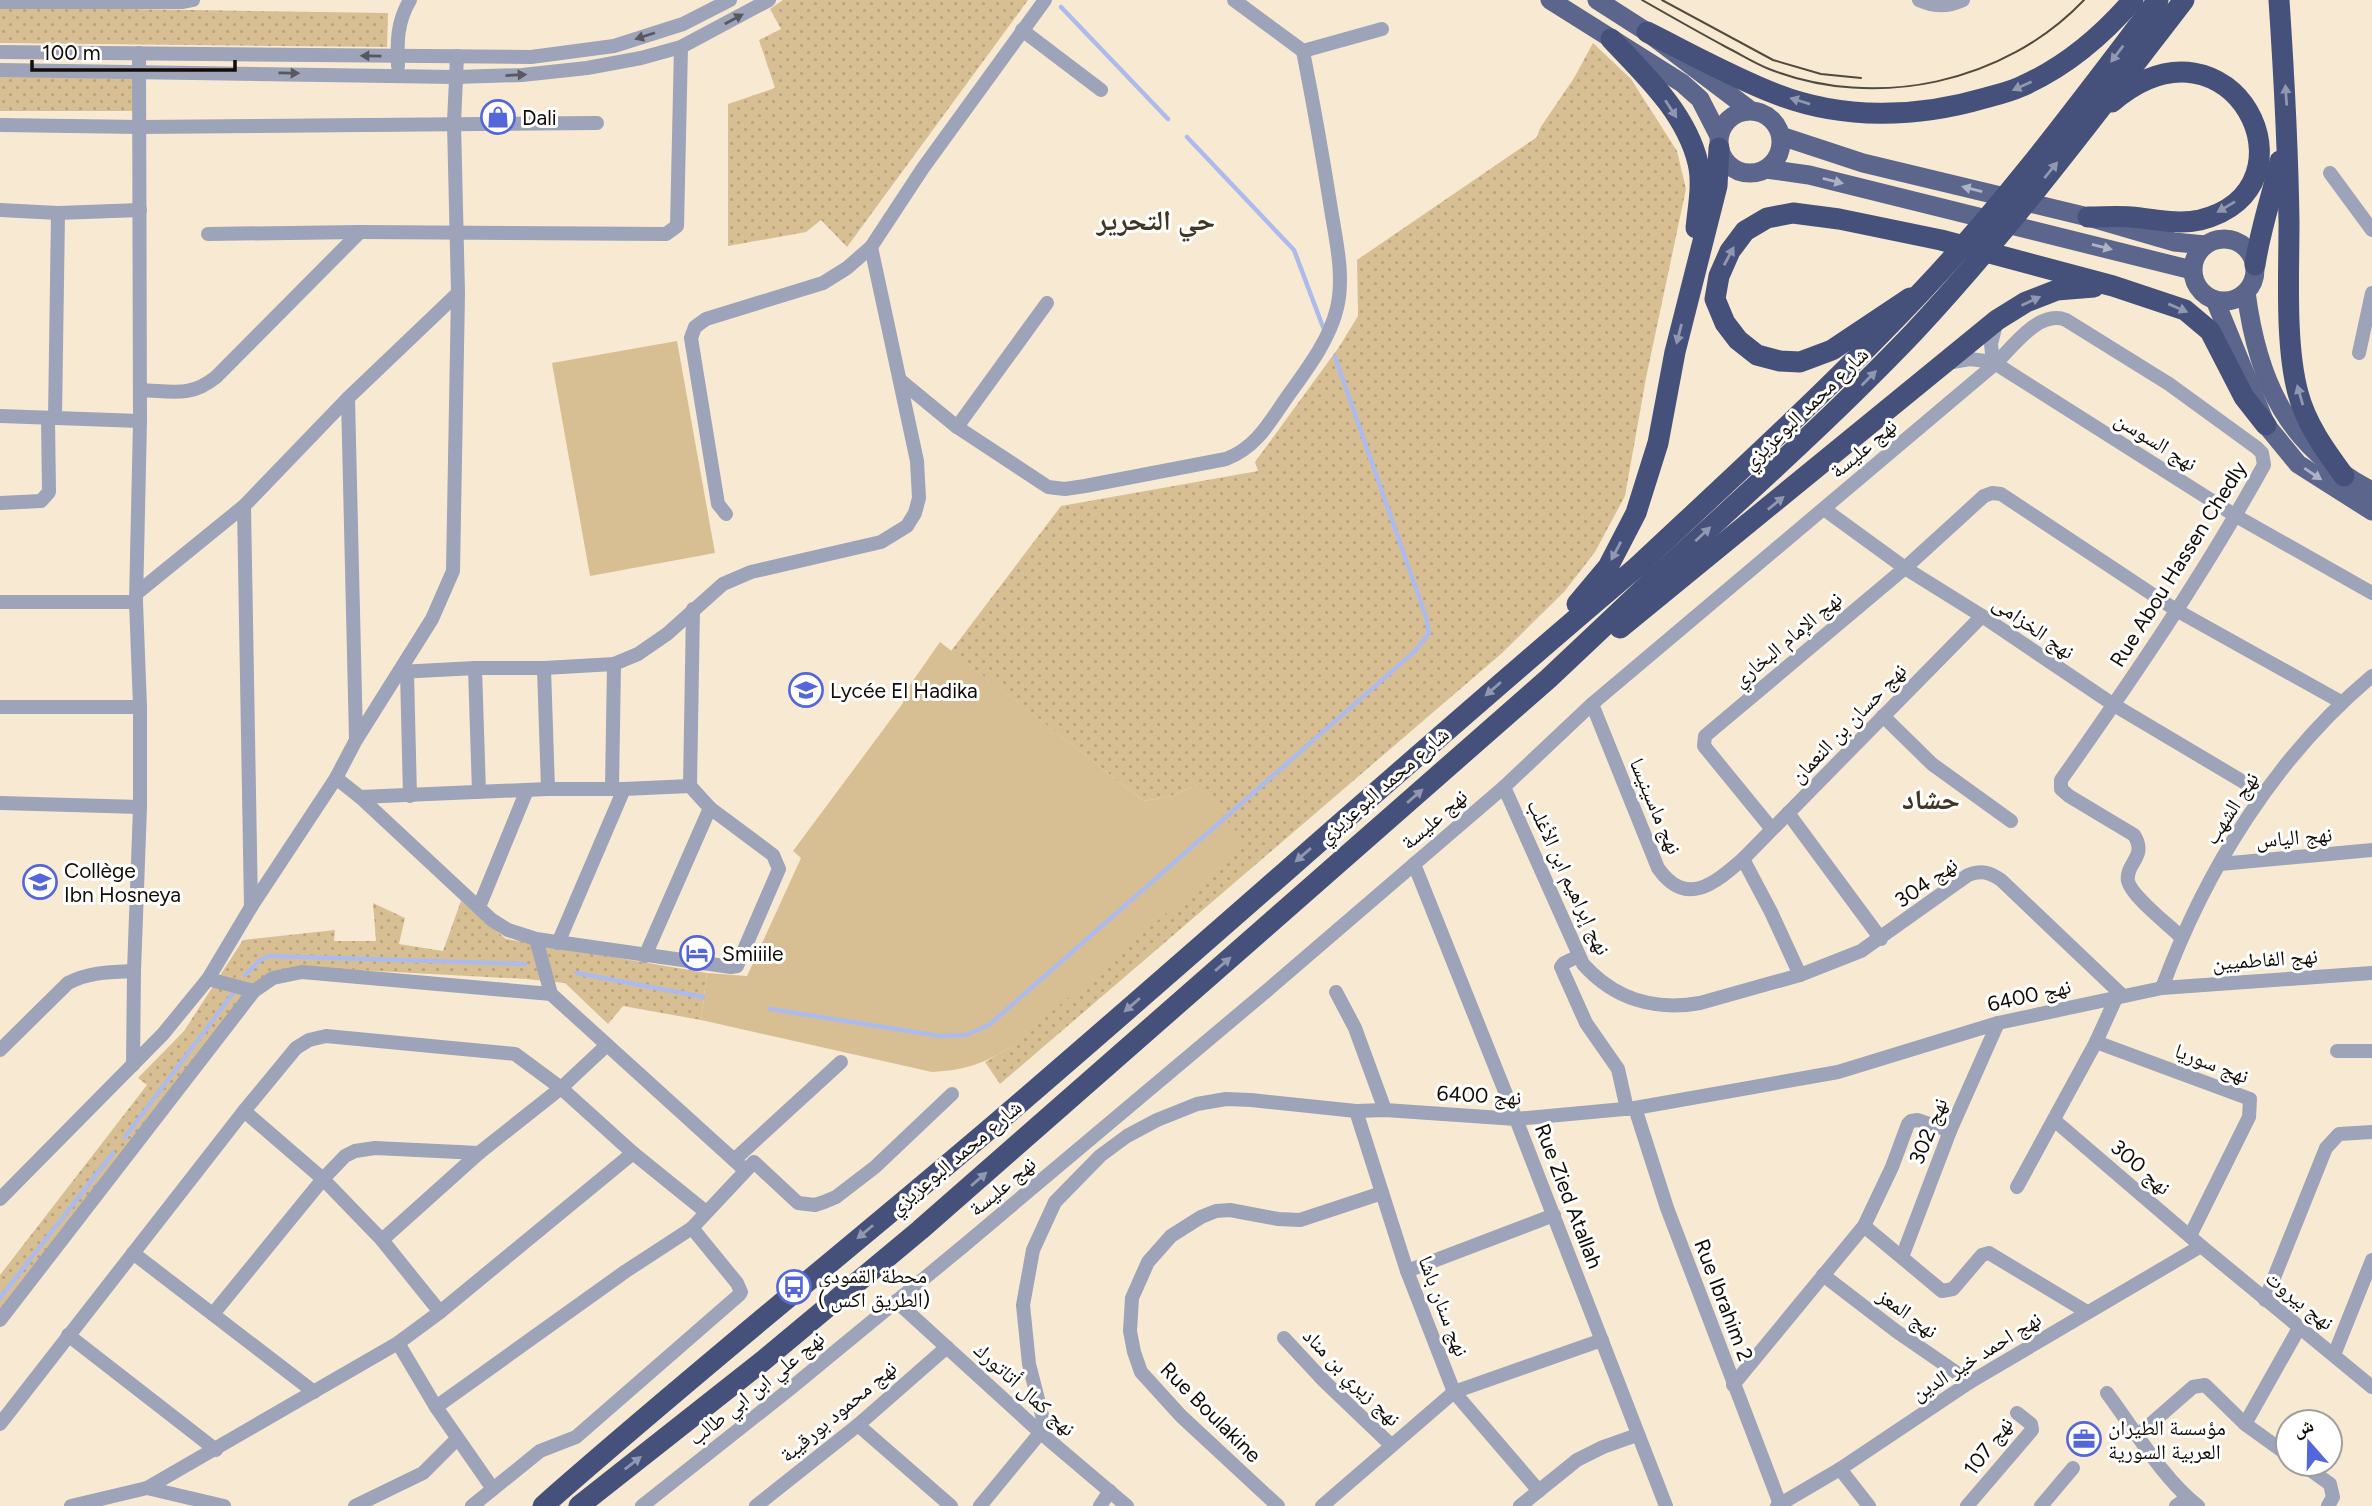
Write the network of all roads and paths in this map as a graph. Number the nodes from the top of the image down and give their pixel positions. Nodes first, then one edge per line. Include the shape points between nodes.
1 (410, 0) edge
2 (730, 0) edge
3 (769, 0) edge
4 (1045, 0) edge
5 (1234, 0) edge
6 (1550, 0) edge
7 (1597, 0) edge
8 (1919, 0) edge
9 (1963, 0) edge
10 (2133, 0) edge
11 (2158, 0) edge
12 (2185, 0) edge
13 (2279, 0) edge
14 (98, 1) edge
15 (186, 1) edge
16 (0, 2) edge
17 (1382, 29) dead end
18 (1022, 30) junction
19 (1647, 32) junction
20 (1611, 39) junction
21 (681, 47) junction
22 (1303, 51) junction
23 (0, 52) edge
24 (139, 53) junction
25 (457, 56) junction
26 (398, 57) junction
27 (0, 70) edge
28 (140, 71) junction
29 (399, 75) junction
30 (456, 77) junction
31 (1101, 90) dead end
32 (1751, 110) junction
33 (454, 123) junction
34 (597, 123) dead end
35 (0, 125) edge
36 (2288, 126) junction
37 (139, 127) junction
38 (2085, 129) junction
39 (1782, 136) junction
40 (1719, 142) junction
41 (1766, 169) junction
42 (2330, 173) dead end
43 (0, 210) edge
44 (140, 210) junction
45 (58, 213) junction
46 (2088, 217) junction
47 (2372, 230) edge
48 (360, 232) junction
49 (458, 233) junction
50 (208, 234) dead end
51 (2204, 245) junction
52 (871, 247) junction
53 (2255, 265) junction
54 (2192, 270) junction
55 (2113, 286) junction
56 (1926, 287) junction
57 (2246, 292) junction
58 (458, 293) junction
59 (2372, 293) edge
60 (1688, 300) junction
61 (2215, 300) junction
62 (1046, 303) dead end
63 (1997, 320) junction
64 (2359, 353) dead end
65 (1947, 363) junction
66 (1994, 363) junction
67 (901, 381) junction
68 (140, 390) junction
69 (348, 398) junction
70 (0, 416) edge
71 (52, 418) junction
72 (140, 421) junction
73 (2266, 425) junction
74 (957, 427) junction
75 (2344, 476) junction
76 (2372, 491) edge
77 (0, 503) edge
78 (244, 506) junction
79 (1824, 509) junction
80 (2372, 511) edge
81 (726, 514) dead end
82 (2236, 516) junction
83 (1905, 568) junction
84 (1645, 573) junction
85 (2372, 593) edge
86 (136, 597) junction
87 (0, 602) edge
88 (693, 609) junction
89 (2176, 610) junction
90 (1982, 615) junction
91 (1532, 655) junction
92 (614, 664) junction
93 (475, 668) junction
94 (544, 668) junction
95 (403, 672) junction
96 (2372, 676) edge
97 (1548, 679) junction
98 (2341, 702) junction
99 (1592, 704) junction
100 (2114, 705) junction
101 (140, 706) junction
102 (0, 707) edge
103 (1883, 716) junction
104 (356, 740) junction
105 (336, 778) junction
106 (690, 786) junction
107 (1504, 787) junction
108 (548, 789) junction
109 (618, 789) junction
110 (527, 790) junction
111 (479, 792) junction
112 (2262, 793) junction
113 (410, 796) junction
114 (360, 797) junction
115 (0, 803) edge
116 (140, 807) junction
117 (710, 808) junction
118 (1788, 813) junction
119 (2011, 821) dead end
120 (1771, 828) junction
121 (2372, 850) edge
122 (1743, 859) junction
123 (1414, 864) junction
124 (2220, 864) junction
125 (251, 907) junction
126 (479, 907) junction
127 (2181, 937) junction
128 (536, 939) junction
129 (1881, 939) junction
130 (558, 943) junction
131 (645, 956) junction
132 (1579, 956) junction
133 (134, 971) junction
134 (2372, 973) edge
135 (1800, 975) junction
136 (208, 979) junction
137 (2162, 988) junction
138 (254, 991) junction
139 (1336, 992) dead end
140 (551, 994) junction
141 (2119, 997) junction
142 (1997, 1023) junction
143 (2096, 1042) junction
144 (607, 1045) junction
145 (0, 1050) edge
146 (2337, 1051) dead end
147 (2372, 1051) edge
148 (841, 1062) dead end
149 (133, 1065) junction
150 (561, 1088) junction
151 (952, 1094) dead end
152 (1631, 1109) junction
153 (1385, 1110) junction
154 (244, 1111) junction
155 (1356, 1111) junction
156 (1516, 1119) junction
157 (2054, 1120) junction
158 (1950, 1131) junction
159 (2372, 1132) edge
160 (1086, 1143) junction
161 (479, 1153) junction
162 (633, 1153) junction
163 (1100, 1156) junction
164 (739, 1165) junction
165 (323, 1179) junction
166 (2017, 1187) dead end
167 (1382, 1193) junction
168 (0, 1199) edge
169 (706, 1212) junction
170 (1553, 1215) junction
171 (1864, 1226) junction
172 (692, 1228) junction
173 (382, 1240) junction
174 (2195, 1241) junction
175 (132, 1253) junction
176 (1902, 1257) junction
177 (2372, 1260) edge
178 (1407, 1271) junction
179 (1823, 1275) junction
180 (2265, 1300) junction
181 (896, 1301) junction
182 (440, 1312) junction
183 (2087, 1312) junction
184 (213, 1314) junction
185 (0, 1320) edge
186 (2299, 1328) junction
187 (68, 1335) junction
188 (1284, 1338) dead end
189 (1602, 1340) junction
190 (398, 1342) junction
191 (947, 1347) junction
192 (2334, 1355) junction
193 (1970, 1382) junction
194 (1733, 1385) junction
195 (2372, 1387) edge
196 (314, 1392) junction
197 (1454, 1392) junction
198 (2107, 1393) dead end
199 (436, 1407) junction
200 (2017, 1413) dead end
201 (0, 1424) edge
202 (2245, 1424) junction
203 (858, 1425) junction
204 (627, 1431) junction
205 (1042, 1434) junction
206 (1637, 1435) junction
207 (2138, 1435) junction
208 (457, 1439) junction
209 (2274, 1445) edge
210 (1391, 1446) junction
211 (216, 1450) junction
212 (2073, 1468) dead end
213 (1839, 1469) junction
214 (2322, 1478) edge
215 (147, 1488) junction
216 (492, 1489) junction
217 (1110, 1491) junction
218 (1539, 1491) junction
219 (584, 1503) edge
220 (2187, 1503) edge
221 (763, 1504) edge
222 (1778, 1505) edge
223 (71, 1506) edge
224 (224, 1506) edge
225 (355, 1506) edge
226 (472, 1506) edge
227 (525, 1506) edge
228 (543, 1506) edge
229 (642, 1506) edge
230 (951, 1506) edge
231 (980, 1506) edge
232 (1100, 1506) edge
233 (1127, 1506) edge
234 (1278, 1506) edge
235 (1322, 1506) edge
236 (1520, 1506) edge
237 (1666, 1506) edge
238 (1869, 1506) edge
239 (1967, 1506) edge
240 (2042, 1506) edge
241 (2328, 1506) edge

1 - 26 street via 397,32
2 -> 25 street via 683,24 614,46 531,57
21 -> 3 street
4 - 18 street
5 - 22 street
6 - 20 main road
7 - 19 main road
8 - 9 street via 1947,6
10 -> 19 highway via 2088,45 2019,88 1953,107 1894,114 1844,112 1776,94
11 -> 56 highway, شارع محمد البوعزيزي, bridge via 2069,117
12 - 38 highway, شارع محمد البوعزيزي, bridge
36 -> 13 highway
14 - 15 street
14 - 16 street
17 - 22 street
18 - 31 street
18 - 52 street
19 - 32 main road
20 - 40 main road via 1700,99
20 -> 60 highway via 1672,108 1698,164 1699,200
30 -> 21 street via 587,68
21 - 49 street via 679,195 673,231
22 - 74 street via 1340,288 1330,331 1256,442 1226,459 1065,489 1048,487
23 - 24 street
26 -> 24 street
24 - 28 street
25 - 26 street
25 - 30 street
26 - 29 street
27 - 28 street
28 -> 29 street
28 - 37 street
29 - 30 street
30 - 33 street
32 - 39 main road via 1770,118
32 - 40 main road via 1727,121
33 - 34 street
33 - 37 street
33 - 49 street
35 - 37 street
36 - 53 highway
75 -> 36 highway via 2320,444 2298,393 2290,318
37 - 44 street
38 -> 46 highway via 2131,85 2159,70 2185,67 2213,74 2246,101 2256,122 2260,152 2244,195 2225,210 2200,220
84 -> 38 highway, شارع محمد البوعزيزي, bridge via 1816,429 1916,330
39 - 41 main road via 1779,155
46 -> 39 main road via 1863,163
40 - 41 main road via 1723,158 1737,171
40 - 60 highway via 1717,186
41 -> 54 main road via 1809,175
42 - 47 street
43 - 45 street
44 - 45 street
44 - 68 street
45 - 71 street
46 - 51 main road via 2174,242
48 - 49 street
48 - 50 street
48 - 68 street via 202,388 189,392
49 - 58 street
51 - 53 main road via 2225,238 2235,240 2245,246
51 - 54 main road
52 - 67 street
52 - 81 street via 823,283 695,327 691,338 718,504
53 - 57 main road
54 - 61 main road via 2198,289
56 -> 55 highway via 1832,350 1800,362 1757,355 1725,323 1715,299 1730,251 1745,231 1767,218 1793,213 1941,240
63 -> 55 highway via 2057,290
55 -> 73 highway via 2185,310 2210,331 2244,397
56 - 84 highway, شارع محمد البوعزيزي, bridge
57 - 61 main road via 2232,300
57 - 75 main road via 2256,347 2282,411 2302,439
58 - 69 street
58 - 95 street via 453,571
59 - 64 street
60 -> 91 highway via 1658,443 1636,513 1608,567
61 - 73 main road
62 - 74 street
63 - 65 highway
63 - 66 street via 1991,344
65 - 66 street via 1970,359
97 -> 65 highway via 1677,584
66 - 79 street, نهج عليسة
66 - 82 street, نهج السوسن
66 - 82 street, Rue Abou Hassen Chedly via 2038,324 2058,316 2169,384 2262,453 2264,465
67 - 74 street
67 - 88 street via 917,461 919,498 906,526 881,542 751,572 723,584
68 - 72 street
69 - 78 street
69 - 104 street
70 - 71 street
71 - 72 street
71 - 77 street via 47,498
72 - 86 street
73 -> 80 main road via 2298,464
75 - 76 main road
78 - 86 street
78 - 125 street
79 - 83 street, نهج الخزامى
79 - 99 street, نهج عليسة
82 - 85 street, نهج السوسن
82 - 89 street, Rue Abou Hassen Chedly
83 - 89 street, نهج الإمام البخاري via 1984,496 2001,494
83 - 90 street, نهج الخزامى
83 - 120 street, نهج الإمام البخاري via 1704,736 1704,746
84 - 91 highway, شارع محمد البوعزيزي
84 - 97 highway, شارع محمد البوعزيزي
86 - 87 street
86 - 101 street
88 - 92 street via 667,634
88 - 106 street
89 - 98 street
89 - 100 street, Rue Abou Hassen Chedly
90 - 100 street, نهج الخزامى
90 - 103 street, نهج حسان بن النعمان
91 -> 204 highway, شارع محمد البوعزيزي via 986,1132
92 - 94 street
92 - 109 street
93 - 94 street
93 - 95 street
93 - 111 street
94 - 108 street
95 - 104 street
95 - 113 street
96 - 98 street, نهج الشهب
219 -> 97 highway, شارع محمد البوعزيزي via 920,1230
98 - 112 street, نهج الشهب
99 - 107 street, نهج عليسة
99 - 122 street, نهج ماسينيسا via 1647,844 1666,879 1687,890 1699,889 1720,879
100 - 112 street, نهج الخزامى
100 - 127 street, Rue Abou Hassen Chedly via 2061,780 2061,789 2134,835 2139,852 2128,884
101 - 102 street
101 - 116 street
103 - 118 street, نهج حسان بن النعمان
103 - 119 street via 1932,764
104 - 105 street
105 - 114 street
105 - 125 street
106 - 109 street
106 - 117 street
107 - 123 street, نهج عليسة
107 - 132 street, نهج إبراهيم ابن الأغلب
108 - 109 street
108 - 110 street
109 - 130 street
110 - 111 street
110 - 126 street
111 - 113 street
112 - 124 street, نهج الشهب
113 - 114 street
114 - 126 street
115 - 116 street
116 - 133 street
117 - 131 street
117 - 131 street via 773,855 779,869 740,962 731,967
118 - 120 street, نهج حسان بن النعمان
118 - 129 street
120 - 122 street, نهج حسان بن النعمان
121 - 124 street, نهج الياس
122 - 135 street
123 - 156 street, Rue Zied Atallah
123 - 160 street, نهج عليسة
124 - 127 street, نهج الشهب
125 - 136 street
126 - 128 street via 499,926
127 - 137 street, نهج الشهب
128 - 130 street
128 - 140 street
129 - 135 street, نهج 304 via 1838,962
129 - 141 street, نهج 304 via 1968,876 1979,871 1991,873
130 - 131 street
132 - 135 street, نهج إبراهيم ابن الأغلب via 1594,977 1615,991 1657,1006 1700,1003
132 - 152 street, Rue Ibrahim 2 via 1561,967 1586,1023 1618,1069
133 - 145 street via 97,973 68,983
133 - 149 street
134 - 137 street, نهج الفاطميين
136 - 138 street
136 - 149 street
137 - 141 street, نهج 6400
138 - 140 street via 273,978 302,972
138 - 185 street
139 - 153 street via 1355,1028
140 - 144 street
141 - 142 street, نهج 6400
141 - 143 street
142 - 152 street, نهج 6400 via 1838,1072
142 - 158 street, نهج 302
143 - 157 street
143 - 174 street, نهج سوريا via 2250,1099 2249,1116
144 - 150 street
144 - 164 street
146 - 147 street
148 - 164 street
149 - 168 street
150 - 154 street via 506,1051 326,1036 296,1048
150 - 161 street
150 - 162 street
151 - 164 street via 875,1167 836,1197 815,1205 798,1203 755,1162
152 - 156 street, نهج 6400
152 - 194 street, Rue Ibrahim 2
153 - 155 street, نهج 6400
153 - 156 street, نهج 6400
154 - 165 street
154 - 175 street
155 - 163 street, نهج 6400 via 1212,1100 1157,1120
155 - 167 street, نهج سنان باشا
156 - 170 street, Rue Zied Atallah
157 - 166 street
157 - 174 street, نهج 300
158 - 171 street via 1918,1120 1908,1124
158 - 176 street, نهج 302
159 - 180 street via 2339,1134 2326,1148
160 - 163 street
160 - 181 street, نهج عليسة
161 - 165 street via 365,1149 345,1156
161 - 173 street
162 - 169 street
162 - 182 street
163 - 205 street, نهج 6400 via 1055,1202 1033,1250 1023,1305 1028,1364 1045,1427
164 - 169 street
165 - 173 street
165 - 184 street
167 - 178 street, نهج سنان باشا
167 - 234 street, Rue Boulakine via 1300,1220 1230,1210 1201,1217 1171,1236 1148,1262 1132,1298 1130,1331 1141,1372
169 - 172 street
170 - 178 street
170 - 189 street, Rue Zied Atallah
171 - 176 street
171 - 179 street
172 - 199 street
172 - 216 street via 737,1283 739,1295 576,1437 540,1451
173 - 182 street
174 - 180 street, نهج بيروت
174 - 183 street, نهج احمد خير الدين
175 - 184 street
175 - 187 street
176 - 183 street via 1947,1292 1989,1253
177 - 192 street
178 - 197 street, نهج سنان باشا
179 - 193 street, نهج المعز
179 - 194 street
180 - 186 street, نهج بيروت
181 - 191 street, نهج كمال أتاتورك
181 - 229 street, نهج علي ابن ابي طالب
182 - 190 street
183 - 193 street, نهج احمد خير الدين
184 - 196 street
186 - 192 street, نهج بيروت
186 - 202 street
187 - 201 street
187 - 211 street
188 - 210 street, نهج زيري بن مناد
189 - 197 street, نهج زيري بن مناد
189 - 206 street, Rue Zied Atallah
190 - 196 street
190 - 199 street
191 - 203 street, نهج محمود بورقيبة
191 - 205 street, نهج كمال أتاتورك
192 - 195 street, نهج بيروت
193 - 213 street, نهج احمد خير الدين
194 - 222 street, Rue Ibrahim 2
196 - 211 street
197 - 210 street, نهج زيري بن مناد
197 - 218 street, نهج سنان باشا
198 - 207 street
199 - 208 street
200 - 239 street, نهج 107 via 2031,1424 2030,1433
202 - 207 street via 2205,1385 2199,1385
202 - 209 street
203 - 221 street, نهج محمود بورقيبة
203 - 230 street
204 - 227 highway
204 - 228 highway, شارع محمد البوعزيزي
205 - 217 street, نهج كمال أتاتورك
205 - 231 street
206 - 218 street via 1577,1460
206 - 237 street, Rue Zied Atallah
207 - 220 street
208 - 216 street
208 - 225 street via 423,1473
210 - 235 street, نهج زيري بن مناد
211 - 215 street
212 - 240 street
213 - 222 street, نهج احمد خير الدين
213 - 238 street
214 - 241 street via 2330,1484 2333,1497
215 - 223 street
215 - 224 street
216 - 226 street
217 - 232 street
217 - 233 street, نهج كمال أتاتورك
218 - 236 street

